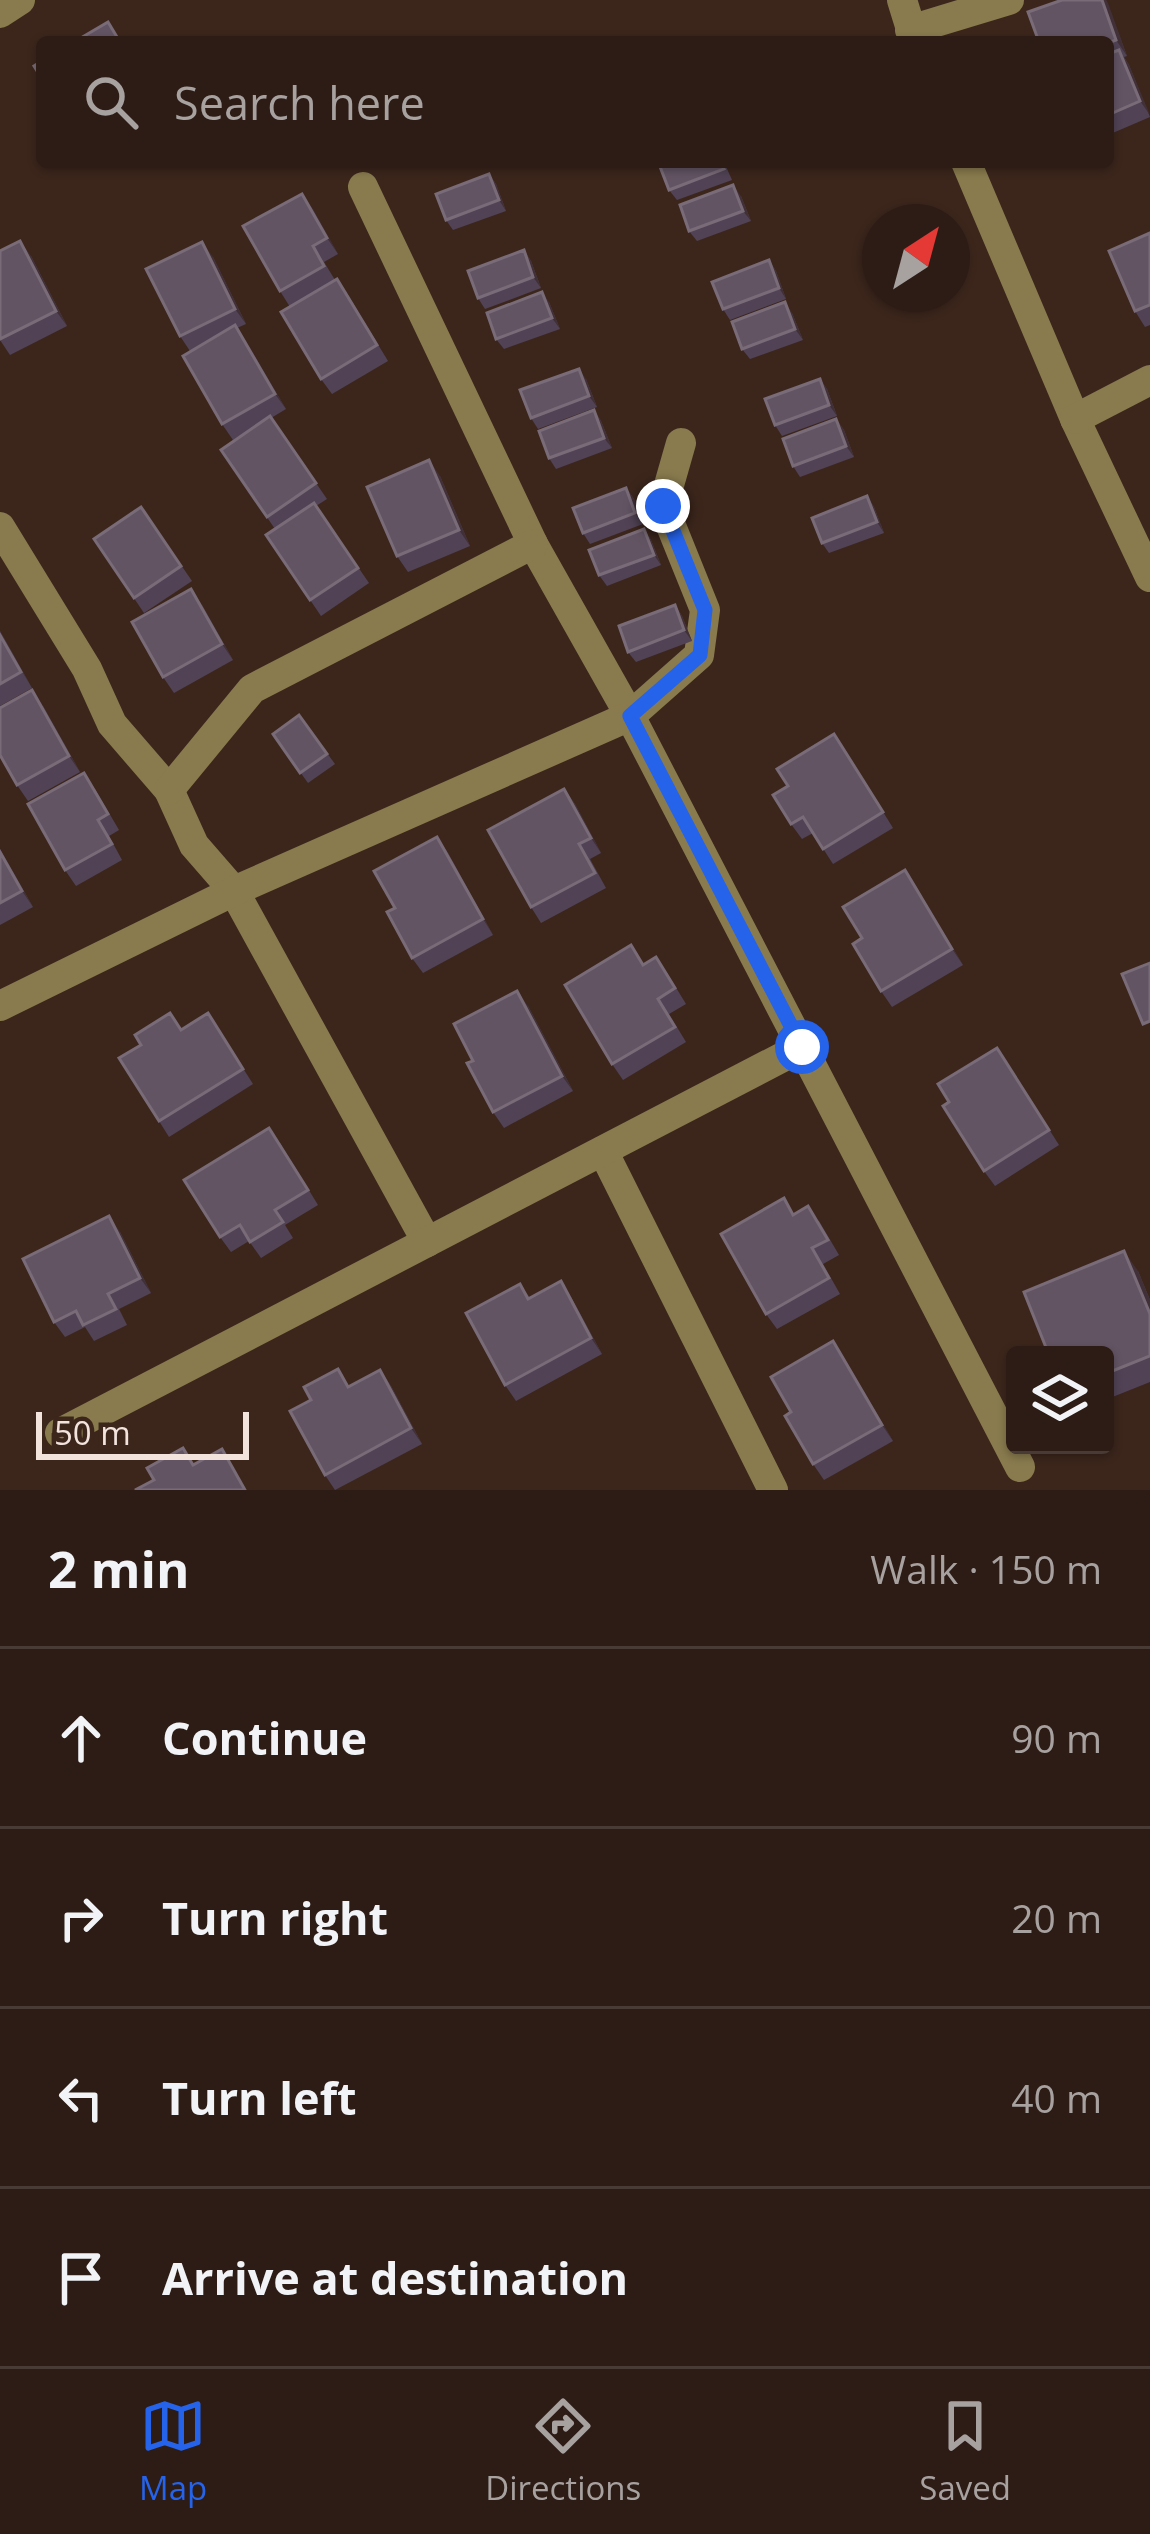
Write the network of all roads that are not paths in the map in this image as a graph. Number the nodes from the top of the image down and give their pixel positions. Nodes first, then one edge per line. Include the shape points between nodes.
1 (20, 0) edge
2 (1010, 0) edge
3 (0, 13) edge
4 (909, 24) edge
5 (969, 168) edge
6 (363, 187) dead end
7 (1150, 380) edge
8 (1075, 419) junction
9 (681, 442) dead end
10 (0, 527) edge
11 (533, 544) junction
12 (1150, 578) edge
13 (630, 716) junction
14 (169, 790) junction
15 (234, 891) junction
16 (0, 1006) edge
17 (802, 1047) junction
18 (603, 1151) junction
19 (428, 1242) junction
20 (60, 1433) dead end
21 (1020, 1467) dead end
22 (773, 1490) edge

1 - 3 street
2 - 4 street
5 - 8 street
6 - 11 street
7 - 8 street
8 - 12 street
9 - 13 street via 663,506 705,610 700,655
10 - 14 street via 112,724
11 - 13 street
11 - 14 street via 252,689
13 - 15 street
13 - 17 street
14 - 15 street via 194,845
15 - 16 street
15 - 19 street
17 - 18 street
17 - 21 street
18 - 19 street
18 - 22 street
19 - 20 street

